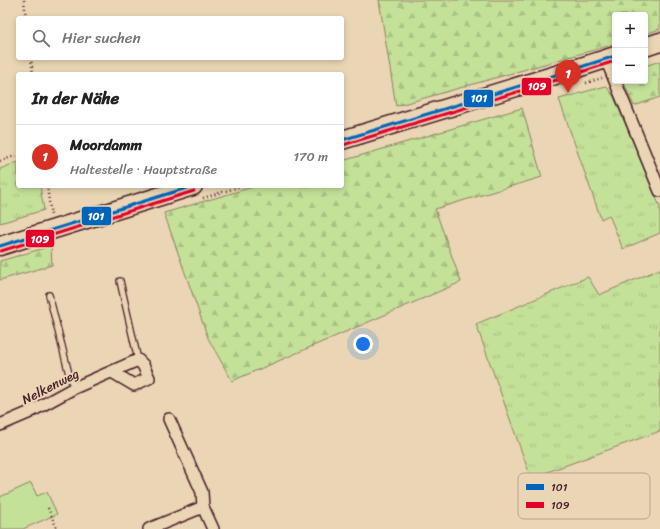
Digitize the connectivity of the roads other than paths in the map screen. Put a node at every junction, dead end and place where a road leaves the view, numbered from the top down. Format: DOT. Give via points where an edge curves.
graph roads {
  1 [pos="660,42"];
  2 [pos="648,46"];
  3 [pos="610,57"];
  4 [pos="344,139"];
  5 [pos="657,174"];
  6 [pos="187,188"];
  7 [pos="660,191"];
  8 [pos="0,246"];
  9 [pos="120,281"];
  10 [pos="49,296"];
  11 [pos="138,360"];
  12 [pos="112,372"];
  13 [pos="74,388"];
  14 [pos="169,419"];
  15 [pos="0,425"];
  16 [pos="203,507"];
  17 [pos="149,529"];
  18 [pos="213,529"];
  1 -- 2 [label="main road"];
  3 -- 4 [label="main road"];
  3 -- 5 [label="street"];
  5 -- 7 [label="street"];
  6 -- 8 [label="main road"];
  9 -- 11 [label="lane"];
  10 -- 13 [label="lane"];
  11 -- 12 [label="street, Nelkenweg"];
  11 -- 12 [label="street" via="149,378 134,385"];
  12 -- 13 [label="street, Nelkenweg"];
  13 -- 15 [label="street, Nelkenweg"];
  14 -- 16 [label="street" via="202,492"];
  16 -- 17 [label="street"];
  16 -- 18 [label="street"];
}
